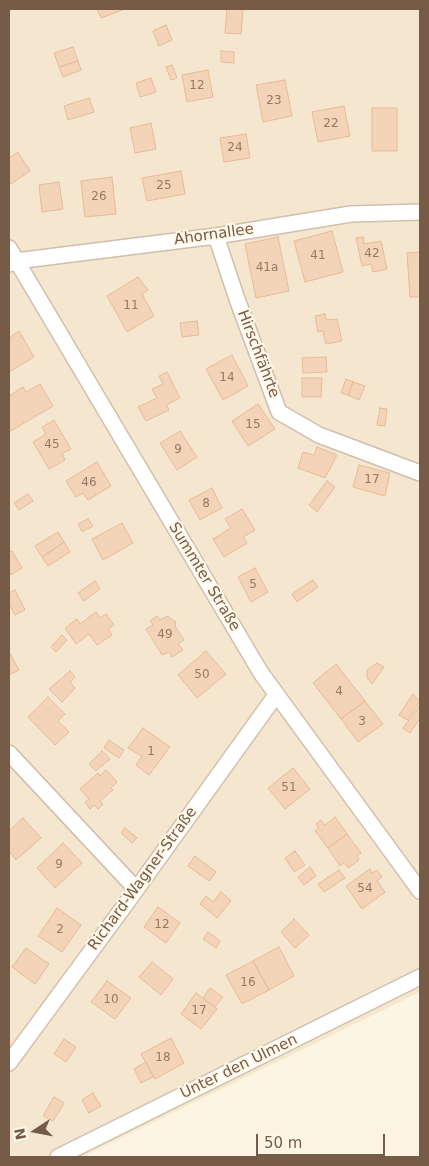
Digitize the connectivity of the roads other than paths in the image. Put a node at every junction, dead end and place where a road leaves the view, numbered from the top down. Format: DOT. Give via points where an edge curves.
graph roads {
  1 [pos="420,212"];
  2 [pos="216,236"];
  3 [pos="9,248"];
  4 [pos="12,262"];
  5 [pos="420,473"];
  6 [pos="276,695"];
  7 [pos="9,753"];
  8 [pos="136,889"];
  9 [pos="420,891"];
  10 [pos="420,977"];
  11 [pos="9,1063"];
  12 [pos="58,1157"];
  1 -- 2 [label="street, Ahornallee" via="351,214"];
  2 -- 4 [label="street, Ahornallee"];
  2 -- 5 [label="street, Hirschfährte" via="279,412 320,435"];
  3 -- 4 [label="street, Summter Straße"];
  4 -- 6 [label="street, Summter Straße"];
  6 -- 8 [label="street, Richard-Wagner-Straße"];
  6 -- 9 [label="street, Summter Straße"];
  7 -- 8 [label="street"];
  8 -- 11 [label="street, Richard-Wagner-Straße"];
  10 -- 12 [label="street, Unter den Ulmen"];
}
